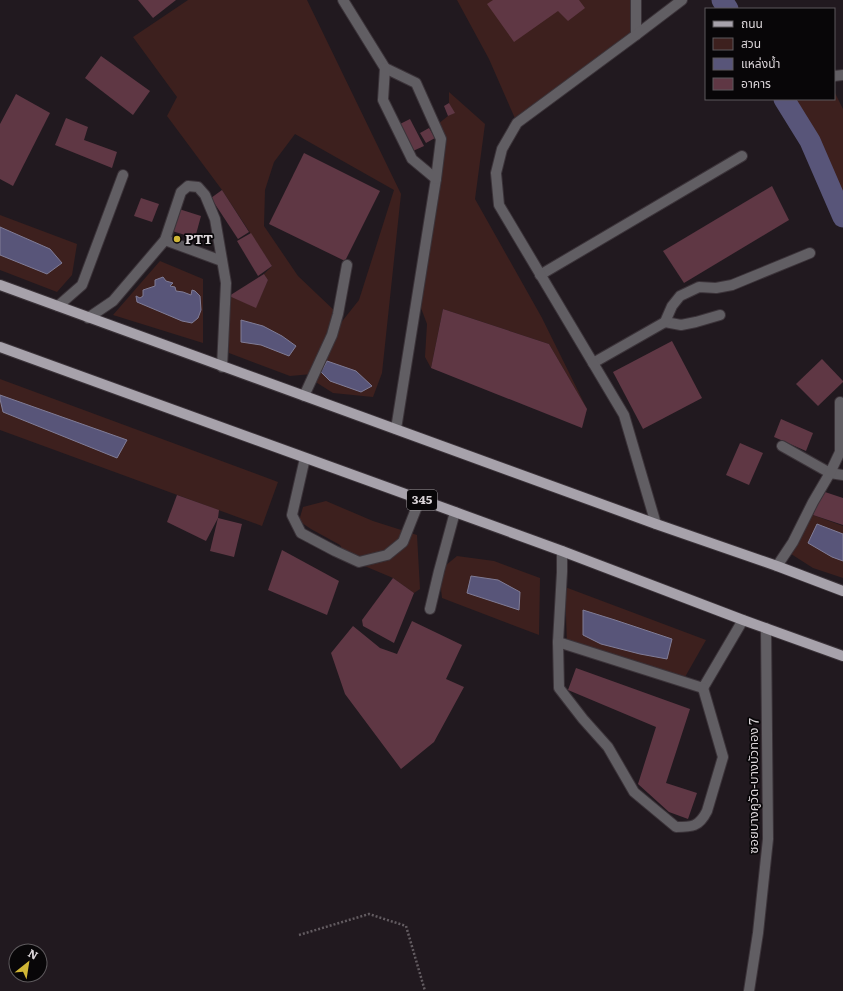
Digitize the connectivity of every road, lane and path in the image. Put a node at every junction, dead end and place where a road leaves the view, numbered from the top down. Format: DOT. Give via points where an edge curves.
graph roads {
  1 [pos="343,0"];
  2 [pos="636,0"];
  3 [pos="682,0"];
  4 [pos="636,36"];
  5 [pos="385,68"];
  6 [pos="742,156"];
  7 [pos="123,175"];
  8 [pos="436,179"];
  9 [pos="164,240"];
  10 [pos="810,253"];
  11 [pos="222,261"];
  12 [pos="347,265"];
  13 [pos="540,275"];
  14 [pos="0,285"];
  15 [pos="58,306"];
  16 [pos="720,315"];
  17 [pos="88,318"];
  18 [pos="665,322"];
  19 [pos="0,347"];
  20 [pos="593,363"];
  21 [pos="222,366"];
  22 [pos="304,396"];
  23 [pos="840,402"];
  24 [pos="396,429"];
  25 [pos="782,446"];
  26 [pos="305,458"];
  27 [pos="830,473"];
  28 [pos="843,475"];
  29 [pos="420,500"];
  30 [pos="455,512"];
  31 [pos="656,524"];
  32 [pos="562,551"];
  33 [pos="777,566"];
  34 [pos="843,591"];
  35 [pos="430,609"];
  36 [pos="742,620"];
  37 [pos="766,628"];
  38 [pos="558,642"];
  39 [pos="843,656"];
  40 [pos="703,688"];
  41 [pos="299,935"];
  42 [pos="425,991"];
  43 [pos="749,991"];
  1 -- 5 [label="street"];
  2 -- 4 [label="street"];
  3 -- 4 [label="street"];
  4 -- 13 [label="street" via="517,123 502,149 496,173 499,206"];
  5 -- 8 [label="street" via="383,100 412,159"];
  5 -- 8 [label="street" via="416,83 441,139"];
  6 -- 13 [label="street"];
  7 -- 15 [label="street" via="82,285"];
  8 -- 24 [label="street"];
  9 -- 11 [label="street"];
  9 -- 11 [label="street" via="182,192 188,186 198,188 205,194 215,219"];
  9 -- 17 [label="street" via="113,301"];
  10 -- 18 [label="street" via="732,285 716,288 698,287 680,296"];
  11 -- 21 [label="street" via="226,283"];
  12 -- 22 [label="street" via="332,335"];
  13 -- 20 [label="street"];
  14 -- 15 [label="main road"];
  15 -- 17 [label="main road"];
  16 -- 18 [label="street" via="681,325"];
  17 -- 21 [label="main road"];
  18 -- 20 [label="street"];
  19 -- 26 [label="main road, 345"];
  20 -- 31 [label="street" via="624,414"];
  21 -- 22 [label="main road"];
  22 -- 24 [label="main road"];
  23 -- 27 [label="street" via="840,452"];
  24 -- 31 [label="main road"];
  25 -- 27 [label="street"];
  26 -- 29 [label="main road, 345"];
  26 -- 29 [label="street" via="292,515 301,533 359,562 387,555 403,542"];
  27 -- 28 [label="street"];
  27 -- 33 [label="street" via="793,542"];
  29 -- 30 [label="main road, 345"];
  30 -- 32 [label="main road, 345"];
  30 -- 35 [label="street"];
  31 -- 33 [label="main road"];
  32 -- 36 [label="main road, 345"];
  32 -- 38 [label="street"];
  33 -- 34 [label="main road"];
  36 -- 37 [label="main road, 345"];
  36 -- 40 [label="street"];
  37 -- 39 [label="main road, 345"];
  37 -- 43 [label="street, ซอยบางคูวัด-บางบัวทอง 7" via="768,839"];
  38 -- 40 [label="street"];
  38 -- 40 [label="street" via="559,688 608,747 634,792 676,827 690,827 698,824 703,818 723,757"];
  41 -- 42 [label="path" via="369,914 406,926"];
}
